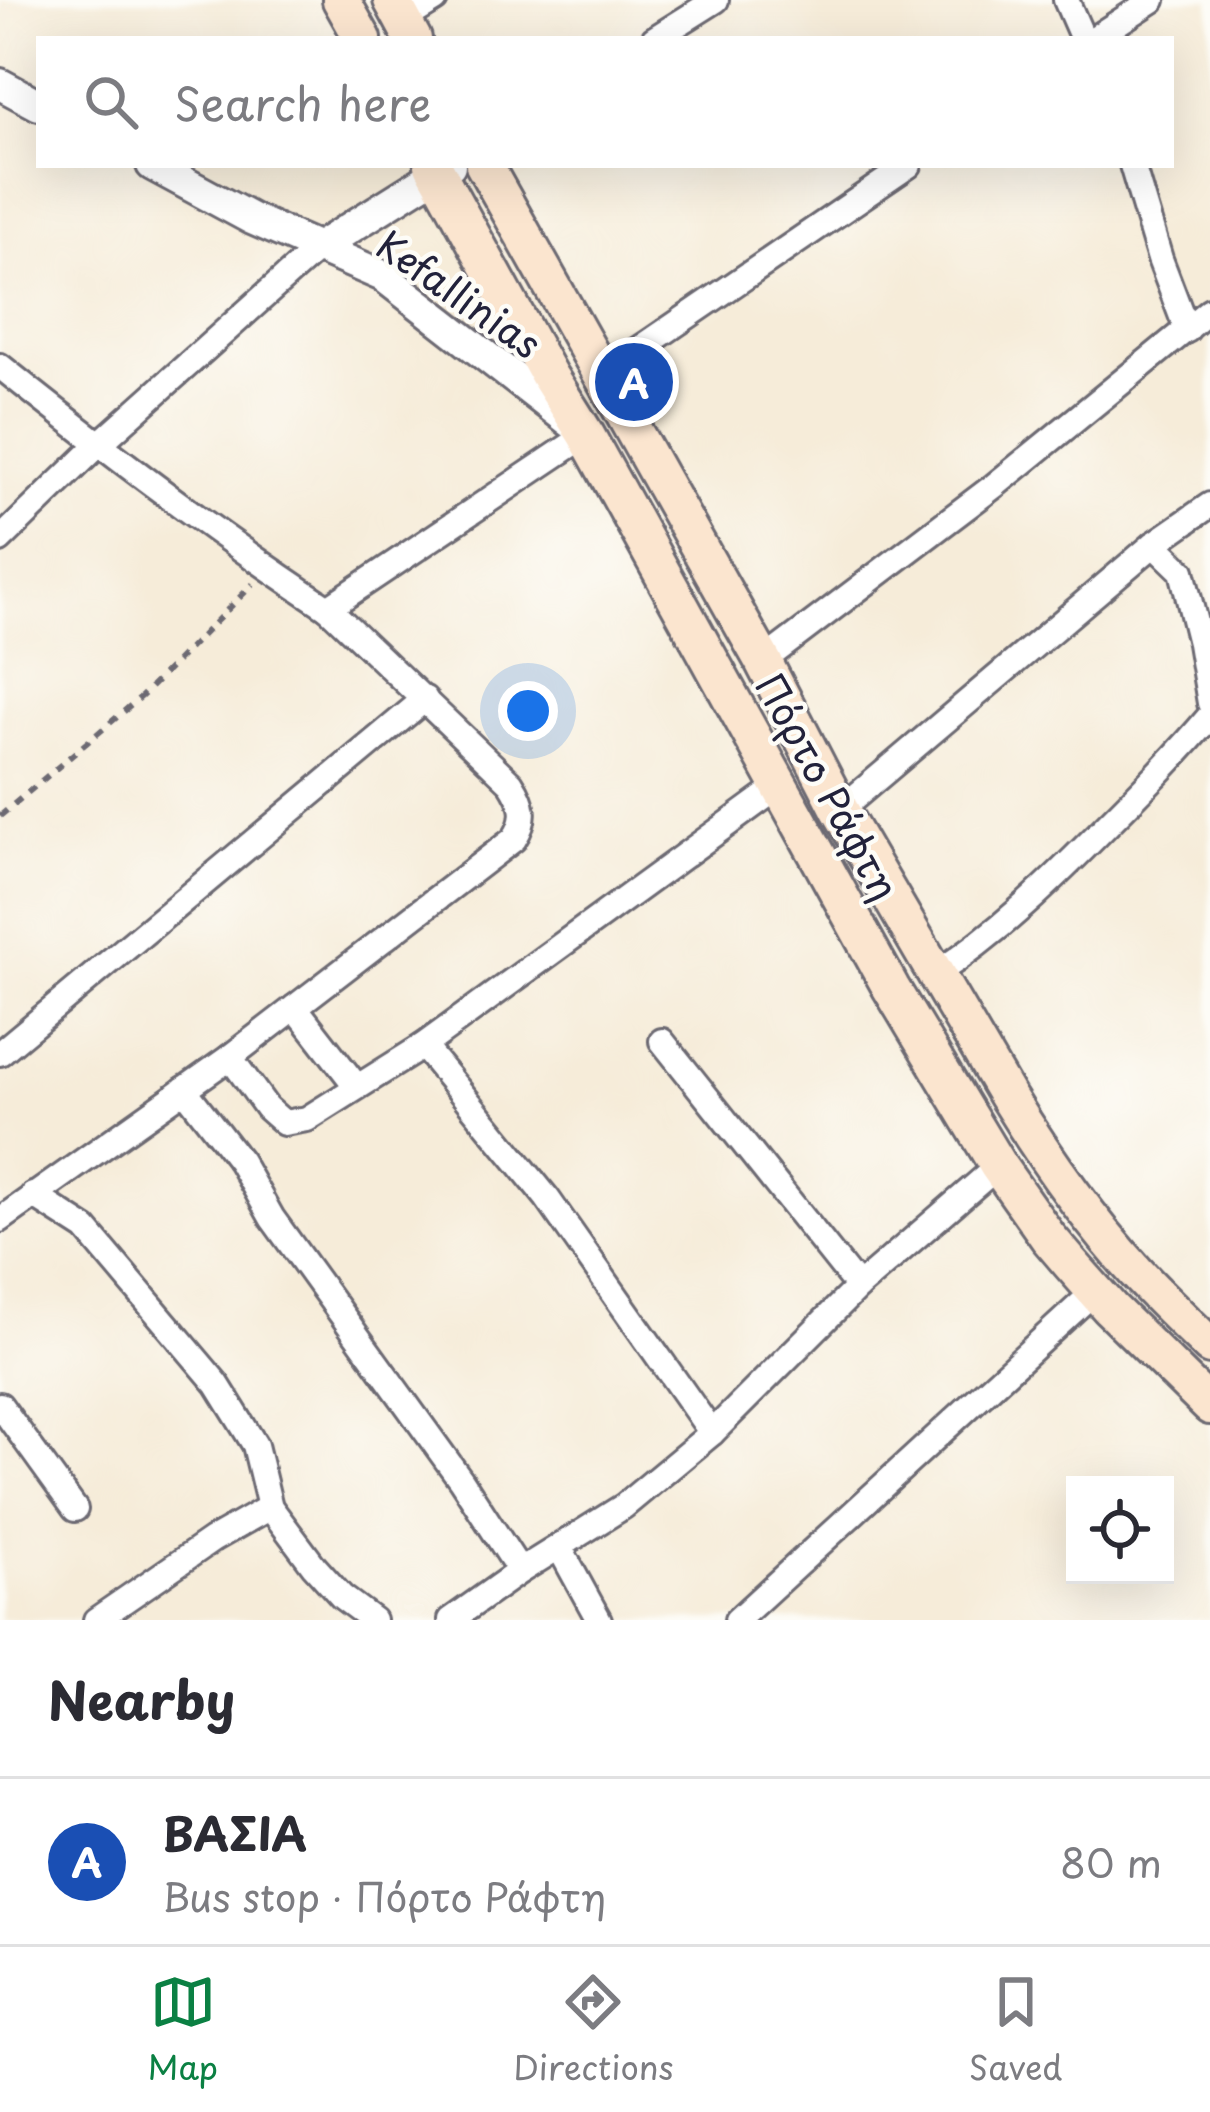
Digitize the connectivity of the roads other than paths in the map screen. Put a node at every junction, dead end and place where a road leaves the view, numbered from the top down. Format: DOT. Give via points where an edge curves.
graph roads {
  1 [pos="341,0"];
  2 [pos="435,0"];
  3 [pos="716,0"];
  4 [pos="1066,0"];
  5 [pos="1153,0"];
  6 [pos="403,20"];
  7 [pos="361,36"];
  8 [pos="659,36"];
  9 [pos="1082,36"];
  10 [pos="1098,36"];
  11 [pos="0,84"];
  12 [pos="36,103"];
  13 [pos="158,168"];
  14 [pos="438,168"];
  15 [pos="441,168"];
  16 [pos="486,168"];
  17 [pos="905,168"];
  18 [pos="1133,168"];
  19 [pos="318,248"];
  20 [pos="1210,310"];
  21 [pos="1186,330"];
  22 [pos="0,366"];
  23 [pos="603,374"];
  24 [pos="586,434"];
  25 [pos="98,445"];
  26 [pos="1210,506"];
  27 [pos="0,540"];
  28 [pos="1154,544"];
  29 [pos="328,608"];
  30 [pos="764,661"];
  31 [pos="425,700"];
  32 [pos="1210,704"];
  33 [pos="1210,716"];
  34 [pos="781,785"];
  35 [pos="840,809"];
  36 [pos="934,975"];
  37 [pos="295,1007"];
  38 [pos="662,1041"];
  39 [pos="423,1046"];
  40 [pos="0,1053"];
  41 [pos="230,1057"];
  42 [pos="357,1087"];
  43 [pos="184,1089"];
  44 [pos="998,1166"];
  45 [pos="33,1195"];
  46 [pos="0,1220"];
  47 [pos="858,1287"];
  48 [pos="1095,1291"];
  49 [pos="1210,1346"];
  50 [pos="0,1405"];
  51 [pos="1210,1406"];
  52 [pos="712,1433"];
  53 [pos="270,1507"];
  54 [pos="76,1508"];
  55 [pos="559,1547"];
  56 [pos="520,1571"];
  57 [pos="96,1620"];
  58 [pos="373,1620"];
  59 [pos="451,1620"];
  60 [pos="598,1620"];
  61 [pos="737,1620"];
  1 -- 7 [label="main road"];
  2 -- 6 [label="street"];
  3 -- 8 [label="street"];
  4 -- 9 [label="street"];
  5 -- 10 [label="street"];
  11 -- 12 [label="street"];
  13 -- 19 [label="street, Kefallinias"];
  14 -- 19 [label="street"];
  15 -- 24 [label="main road, Πόρτο Ράφτη"];
  16 -- 23 [label="main road, Πόρτο Ράφτη"];
  17 -- 23 [label="street"];
  18 -- 21 [label="street"];
  19 -- 24 [label="street, Kefallinias" via="383,276"];
  19 -- 25 [label="street"];
  20 -- 21 [label="street"];
  21 -- 30 [label="street"];
  22 -- 25 [label="street"];
  23 -- 30 [label="main road, Πόρτο Ράφτη"];
  24 -- 29 [label="street"];
  24 -- 34 [label="main road, Πόρτο Ράφτη"];
  25 -- 27 [label="street"];
  25 -- 29 [label="street"];
  26 -- 28 [label="street"];
  28 -- 32 [label="street" via="1182,571"];
  28 -- 35 [label="street"];
  29 -- 31 [label="street"];
  30 -- 35 [label="main road, Πόρτο Ράφτη"];
  31 -- 37 [label="street" via="511,783 523,826"];
  31 -- 40 [label="street"];
  33 -- 36 [label="street" via="1052,881"];
  34 -- 39 [label="street"];
  34 -- 44 [label="main road, Πόρτο Ράφτη"];
  35 -- 36 [label="main road, Πόρτο Ράφτη"];
  36 -- 49 [label="main road, Πόρτο Ράφτη" via="1080,1204"];
  37 -- 41 [label="street"];
  37 -- 42 [label="street"];
  38 -- 47 [label="street"];
  39 -- 42 [label="street"];
  39 -- 52 [label="street" via="547,1198"];
  41 -- 42 [label="street" via="284,1123 307,1119"];
  41 -- 43 [label="street"];
  43 -- 45 [label="street"];
  43 -- 56 [label="street"];
  44 -- 47 [label="street"];
  44 -- 48 [label="main road, Πόρτο Ράφτη"];
  45 -- 46 [label="street"];
  45 -- 53 [label="street" via="86,1229 217,1384 255,1445"];
  47 -- 52 [label="street"];
  48 -- 51 [label="main road, Πόρτο Ράφτη"];
  48 -- 61 [label="street"];
  50 -- 54 [label="street"];
  52 -- 55 [label="street"];
  53 -- 57 [label="street"];
  53 -- 58 [label="street" via="328,1582"];
  55 -- 56 [label="street"];
  55 -- 60 [label="street"];
  56 -- 59 [label="street"];
}
